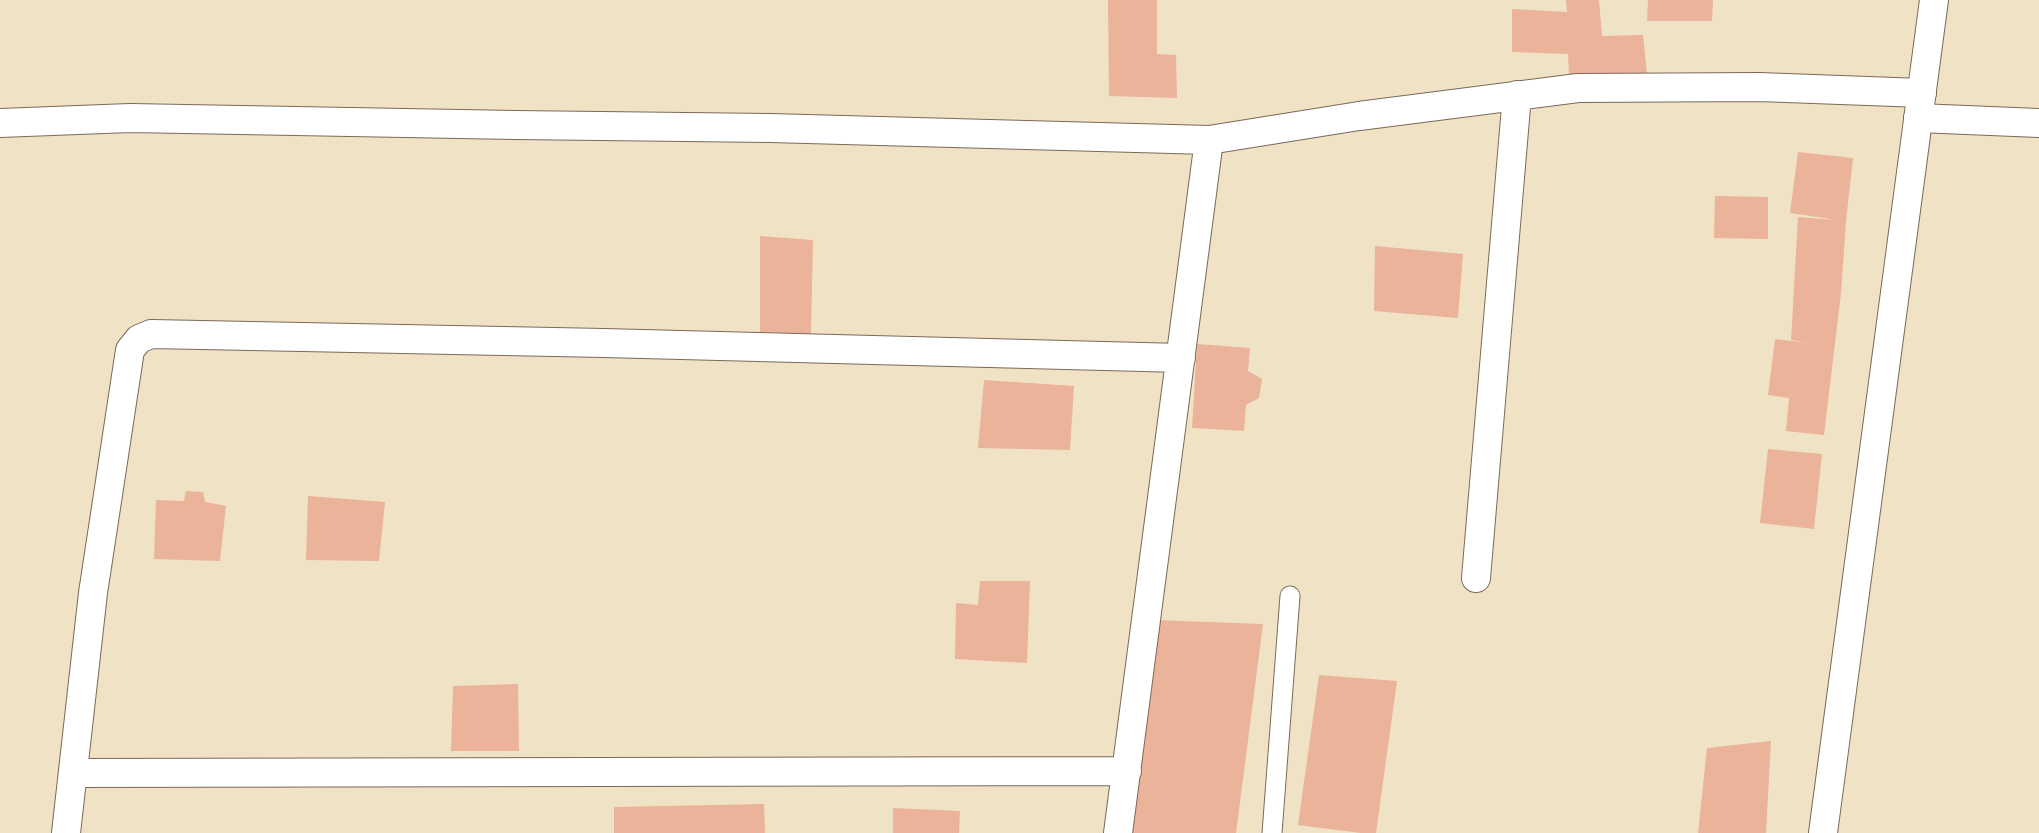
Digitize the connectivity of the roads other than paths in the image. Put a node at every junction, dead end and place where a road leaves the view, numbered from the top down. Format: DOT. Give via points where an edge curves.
graph roads {
  1 [pos="1934,0"];
  2 [pos="1517,95"];
  3 [pos="1920,106"];
  4 [pos="0,123"];
  5 [pos="2039,123"];
  6 [pos="1209,140"];
  7 [pos="1181,358"];
  8 [pos="1476,578"];
  9 [pos="1290,596"];
  10 [pos="1127,771"];
  11 [pos="73,773"];
  12 [pos="66,833"];
  13 [pos="1118,833"];
  14 [pos="1272,833"];
  15 [pos="1823,833"];
  1 -- 3 [label="street"];
  2 -- 3 [label="street" via="1578,88 1759,87"];
  2 -- 6 [label="street"];
  2 -- 8 [label="street"];
  3 -- 5 [label="street"];
  3 -- 15 [label="street"];
  4 -- 6 [label="street" via="130,118 770,128"];
  6 -- 7 [label="street"];
  7 -- 10 [label="street"];
  7 -- 11 [label="street" via="151,334 138,339 130,350 93,592"];
  9 -- 14 [label="lane"];
  10 -- 11 [label="street"];
  10 -- 13 [label="street"];
  11 -- 12 [label="street"];
}
